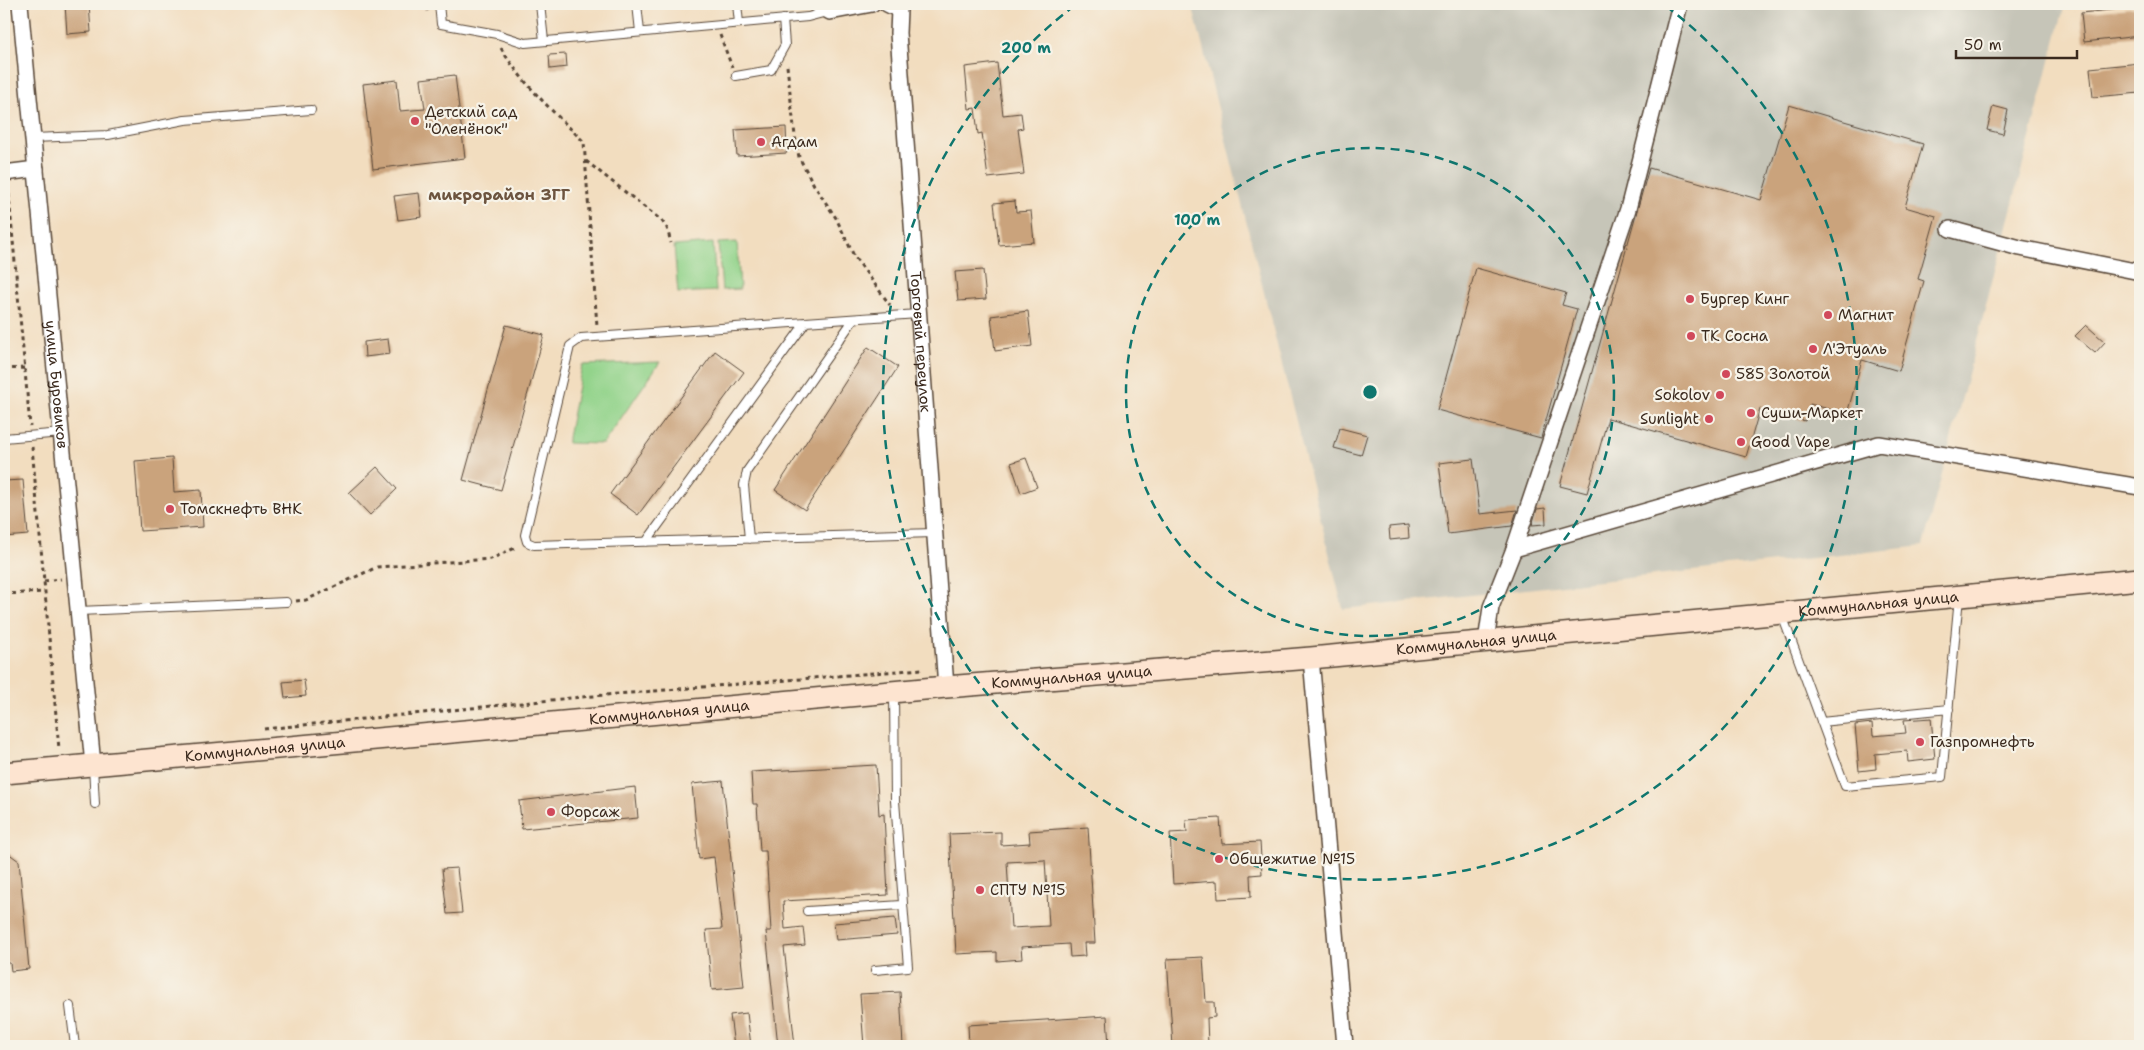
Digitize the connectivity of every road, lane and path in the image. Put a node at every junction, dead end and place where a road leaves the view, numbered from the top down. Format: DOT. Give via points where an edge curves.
graph roads {
  1 [pos="20,4"];
  2 [pos="439,4"];
  3 [pos="540,4"];
  4 [pos="638,4"];
  5 [pos="737,4"];
  6 [pos="816,4"];
  7 [pos="872,4"];
  8 [pos="1680,4"];
  9 [pos="896,6"];
  10 [pos="830,12"];
  11 [pos="783,19"];
  12 [pos="739,23"];
  13 [pos="716,25"];
  14 [pos="640,32"];
  15 [pos="497,34"];
  16 [pos="544,41"];
  17 [pos="785,45"];
  18 [pos="736,76"];
  19 [pos="311,110"];
  20 [pos="33,138"];
  21 [pos="586,161"];
  22 [pos="36,169"];
  23 [pos="4,173"];
  24 [pos="1950,229"];
  25 [pos="671,242"];
  26 [pos="2140,272"];
  27 [pos="918,314"];
  28 [pos="898,316"];
  29 [pos="854,319"];
  30 [pos="806,322"];
  31 [pos="598,337"];
  32 [pos="24,368"];
  33 [pos="4,369"];
  34 [pos="62,433"];
  35 [pos="4,438"];
  36 [pos="2140,487"];
  37 [pos="934,533"];
  38 [pos="749,539"];
  39 [pos="527,542"];
  40 [pos="646,542"];
  41 [pos="1514,549"];
  42 [pos="2140,579"];
  43 [pos="45,592"];
  44 [pos="4,594"];
  45 [pos="1959,596"];
  46 [pos="286,602"];
  47 [pos="79,611"];
  48 [pos="1781,613"];
  49 [pos="1486,642"];
  50 [pos="1311,658"];
  51 [pos="945,677"];
  52 [pos="894,692"];
  53 [pos="1949,709"];
  54 [pos="1822,722"];
  55 [pos="256,730"];
  56 [pos="93,765"];
  57 [pos="4,773"];
  58 [pos="95,804"];
  59 [pos="902,905"];
  60 [pos="807,911"];
  61 [pos="875,970"];
  62 [pos="70,1006"];
  63 [pos="76,1046"];
  64 [pos="1345,1046"];
  1 -- 20 [label="street, улица Буровиков"];
  2 -- 15 [label="lane" via="441,24"];
  3 -- 16 [label="lane"];
  4 -- 14 [label="lane"];
  5 -- 12 [label="lane"];
  6 -- 10 [label="street"];
  7 -- 10 [label="street"];
  8 -- 41 [label="street" via="1628,208"];
  9 -- 27 [label="street, Торговый переулок"];
  10 -- 11 [label="lane"];
  11 -- 12 [label="lane"];
  11 -- 17 [label="lane"];
  12 -- 13 [label="lane"];
  13 -- 14 [label="lane"];
  13 -- 18 [label="path"];
  14 -- 16 [label="lane"];
  15 -- 16 [label="lane" via="525,43"];
  15 -- 21 [label="path" via="498,43 515,72 584,142"];
  17 -- 18 [label="lane" via="771,70"];
  17 -- 28 [label="path" via="794,136 800,157 854,256"];
  19 -- 20 [label="lane" via="185,120 108,135"];
  20 -- 22 [label="street, улица Буровиков"];
  21 -- 25 [label="path" via="662,222"];
  21 -- 31 [label="path"];
  22 -- 23 [label="street"];
  22 -- 34 [label="street, улица Буровиков"];
  24 -- 26 [label="street" via="2020,248"];
  27 -- 28 [label="lane"];
  27 -- 37 [label="street, Торговый переулок"];
  28 -- 29 [label="lane"];
  29 -- 30 [label="lane"];
  29 -- 38 [label="lane" via="747,472 744,485"];
  30 -- 31 [label="lane"];
  30 -- 40 [label="lane"];
  31 -- 39 [label="lane" via="581,338 570,346 525,535"];
  32 -- 33 [label="path"];
  34 -- 35 [label="lane"];
  34 -- 47 [label="street, улица Буровиков"];
  36 -- 41 [label="street" via="1879,444"];
  37 -- 38 [label="lane"];
  37 -- 51 [label="street, Торговый переулок"];
  38 -- 40 [label="lane"];
  39 -- 40 [label="lane" via="534,545"];
  39 -- 46 [label="path" via="492,559 377,567 306,600"];
  41 -- 49 [label="street" via="1491,607"];
  42 -- 45 [label="main road, Коммунальная улица"];
  43 -- 44 [label="path"];
  45 -- 48 [label="main road, Коммунальная улица"];
  45 -- 53 [label="lane"];
  46 -- 47 [label="lane"];
  47 -- 56 [label="street, улица Буровиков"];
  48 -- 49 [label="main road, Коммунальная улица"];
  48 -- 54 [label="lane"];
  49 -- 50 [label="main road, Коммунальная улица"];
  50 -- 51 [label="main road, Коммунальная улица"];
  50 -- 64 [label="street"];
  51 -- 52 [label="main road, Коммунальная улица"];
  51 -- 55 [label="path" via="581,697"];
  52 -- 56 [label="main road, Коммунальная улица"];
  52 -- 59 [label="lane" via="895,801"];
  53 -- 54 [label="lane"];
  53 -- 54 [label="lane" via="1942,777 1845,786"];
  56 -- 57 [label="main road, Коммунальная улица"];
  56 -- 58 [label="lane"];
  59 -- 60 [label="lane"];
  59 -- 61 [label="lane" via="908,967"];
  62 -- 63 [label="lane"];
}
